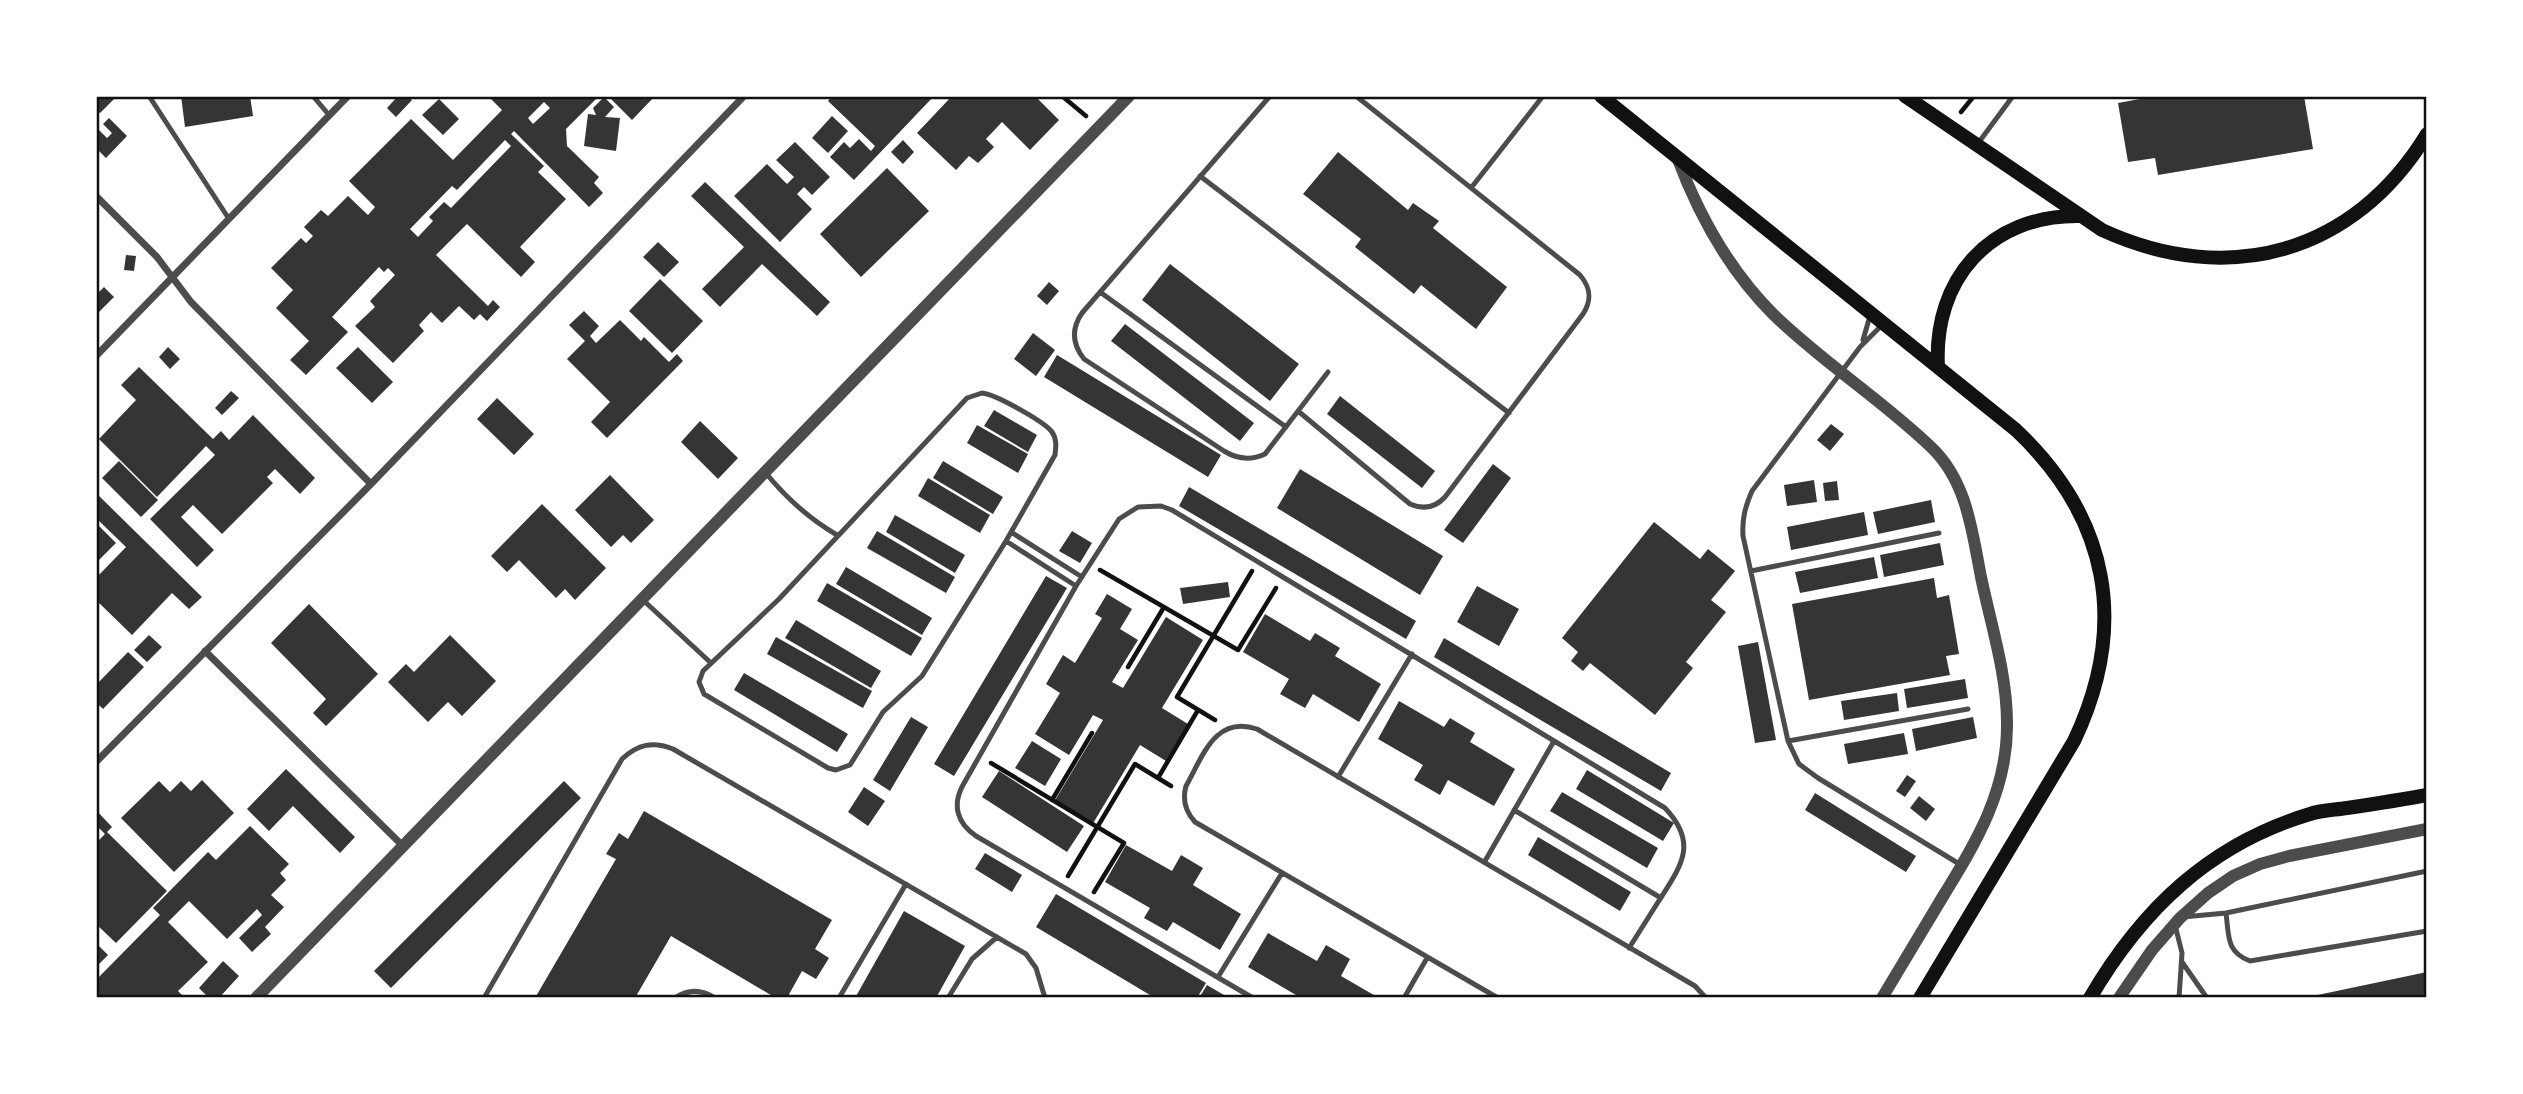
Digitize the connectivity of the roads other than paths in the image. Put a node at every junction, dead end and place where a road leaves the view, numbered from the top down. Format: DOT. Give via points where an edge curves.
graph roads {
  1 [pos="149,96"];
  2 [pos="313,96"];
  3 [pos="348,96"];
  4 [pos="744,96"];
  5 [pos="1129,96"];
  6 [pos="1270,96"];
  7 [pos="1356,96"];
  8 [pos="1543,96"];
  9 [pos="1601,96"];
  10 [pos="1905,96"];
  11 [pos="2013,96"];
  12 [pos="329,116"];
  13 [pos="2427,134"];
  14 [pos="1977,145"];
  15 [pos="1677,157"];
  16 [pos="1200,176"];
  17 [pos="1471,188"];
  18 [pos="96,196"];
  19 [pos="2080,216"];
  20 [pos="229,219"];
  21 [pos="172,277"];
  22 [pos="1100,292"];
  23 [pos="1871,313"];
  24 [pos="1884,324"];
  25 [pos="1860,347"];
  26 [pos="96,356"];
  27 [pos="1938,367"];
  28 [pos="1328,372"];
  29 [pos="1842,373"];
  30 [pos="1298,411"];
  31 [pos="1509,413"];
  32 [pos="1286,427"];
  33 [pos="765,472"];
  34 [pos="371,484"];
  35 [pos="1012,532"];
  36 [pos="1939,533"];
  37 [pos="837,536"];
  38 [pos="1006,541"];
  39 [pos="1751,571"];
  40 [pos="1082,577"];
  41 [pos="1076,586"];
  42 [pos="643,600"];
  43 [pos="205,651"];
  44 [pos="1412,654"];
  45 [pos="711,663"];
  46 [pos="1968,709"];
  47 [pos="1554,741"];
  48 [pos="1788,741"];
  49 [pos="96,762"];
  50 [pos="1338,777"];
  51 [pos="2427,796"];
  52 [pos="1514,810"];
  53 [pos="2427,829"];
  54 [pos="404,847"];
  55 [pos="1485,861"];
  56 [pos="1962,866"];
  57 [pos="2427,871"];
  58 [pos="1282,873"];
  59 [pos="906,884"];
  60 [pos="1661,898"];
  61 [pos="2226,913"];
  62 [pos="2177,920"];
  63 [pos="2427,931"];
  64 [pos="997,937"];
  65 [pos="1629,948"];
  66 [pos="1427,958"];
  67 [pos="2182,962"];
  68 [pos="1218,976"];
  69 [pos="256,998"];
  70 [pos="484,998"];
  71 [pos="675,998"];
  72 [pos="715,998"];
  73 [pos="839,998"];
  74 [pos="948,998"];
  75 [pos="1045,998"];
  76 [pos="1253,998"];
  77 [pos="1404,998"];
  78 [pos="1498,998"];
  79 [pos="1706,998"];
  80 [pos="1882,998"];
  81 [pos="1920,998"];
  82 [pos="2090,998"];
  83 [pos="2119,998"];
  84 [pos="2179,998"];
  85 [pos="2207,998"];
  1 -- 20 [label="lane"];
  2 -- 12 [label="lane"];
  3 -- 12 [label="street"];
  4 -- 34 [label="street"];
  5 -- 33 [label="street"];
  6 -- 16 [label="lane"];
  7 -- 17 [label="lane"];
  8 -- 17 [label="lane"];
  9 -- 15 [label="main road"];
  10 -- 14 [label="main road"];
  11 -- 14 [label="lane"];
  12 -- 20 [label="street"];
  13 -- 19 [label="main road" via="2406,165 2362,208 2337,226 2280,250 2251,256 2190,257 2130,243"];
  14 -- 19 [label="main road"];
  15 -- 23 [label="main road"];
  15 -- 29 [label="street" via="1706,226 1748,287"];
  16 -- 22 [label="lane"];
  16 -- 31 [label="lane"];
  17 -- 31 [label="lane" via="1580,275 1589,290 1583,314"];
  18 -- 21 [label="street"];
  19 -- 27 [label="main road" via="2023,225 1975,256 1954,284 1942,311"];
  20 -- 21 [label="street"];
  21 -- 26 [label="street"];
  21 -- 34 [label="street"];
  22 -- 32 [label="lane"];
  22 -- 32 [label="lane" via="1074,331 1084,359 1231,455 1249,459 1265,454"];
  23 -- 24 [label="main road"];
  23 -- 25 [label="lane"];
  24 -- 25 [label="lane"];
  24 -- 27 [label="main road"];
  25 -- 29 [label="lane"];
  27 -- 81 [label="main road" via="2016,430 2071,495 2094,547 2105,632 2096,688 2074,741"];
  28 -- 30 [label="lane"];
  29 -- 39 [label="lane" via="1745,506 1743,536"];
  29 -- 56 [label="street" via="1940,457 1958,484 1967,510 2002,675 2007,723 1997,794"];
  30 -- 31 [label="lane" via="1410,504 1425,508 1446,497"];
  30 -- 32 [label="lane"];
  33 -- 37 [label="lane" via="790,501"];
  33 -- 42 [label="street"];
  34 -- 43 [label="street"];
  35 -- 37 [label="lane" via="1055,455 1055,438 1048,427 998,397 982,393 967,398"];
  35 -- 38 [label="lane"];
  35 -- 40 [label="lane"];
  36 -- 39 [label="lane"];
  37 -- 45 [label="lane"];
  38 -- 41 [label="lane"];
  38 -- 45 [label="lane" via="922,676 883,712 844,769 828,768 704,694 700,676"];
  39 -- 48 [label="lane"];
  40 -- 41 [label="lane"];
  40 -- 44 [label="lane" via="1119,519 1138,507 1172,510"];
  41 -- 68 [label="lane" via="958,794 961,823"];
  42 -- 45 [label="lane"];
  42 -- 54 [label="street"];
  43 -- 49 [label="street"];
  43 -- 54 [label="street"];
  44 -- 47 [label="lane"];
  44 -- 50 [label="lane"];
  46 -- 48 [label="lane"];
  47 -- 52 [label="lane"];
  47 -- 60 [label="lane" via="1656,800 1674,818 1685,850"];
  48 -- 56 [label="lane" via="1808,772"];
  50 -- 55 [label="lane"];
  50 -- 58 [label="lane" via="1243,725 1228,728 1211,741 1186,786 1186,809 1195,822"];
  51 -- 82 [label="main road" via="2313,813 2249,838 2220,855 2191,875 2142,922"];
  52 -- 55 [label="lane"];
  52 -- 60 [label="lane"];
  53 -- 62 [label="street" via="2260,864 2208,892"];
  54 -- 69 [label="street"];
  55 -- 65 [label="lane"];
  56 -- 80 [label="street"];
  57 -- 61 [label="lane"];
  58 -- 66 [label="lane"];
  58 -- 68 [label="lane"];
  59 -- 64 [label="lane"];
  59 -- 70 [label="lane" via="673,749 640,746 622,759"];
  59 -- 73 [label="lane"];
  60 -- 65 [label="lane"];
  61 -- 62 [label="lane"];
  61 -- 63 [label="lane" via="2231,946 2250,961"];
  62 -- 67 [label="lane"];
  62 -- 83 [label="street"];
  64 -- 74 [label="lane" via="972,959"];
  64 -- 75 [label="lane" via="1026,954"];
  65 -- 79 [label="lane" via="1695,986"];
  66 -- 77 [label="lane"];
  66 -- 78 [label="lane"];
  67 -- 84 [label="lane"];
  67 -- 85 [label="lane"];
  68 -- 76 [label="lane"];
  71 -- 72 [label="lane" via="701,991"];
}
